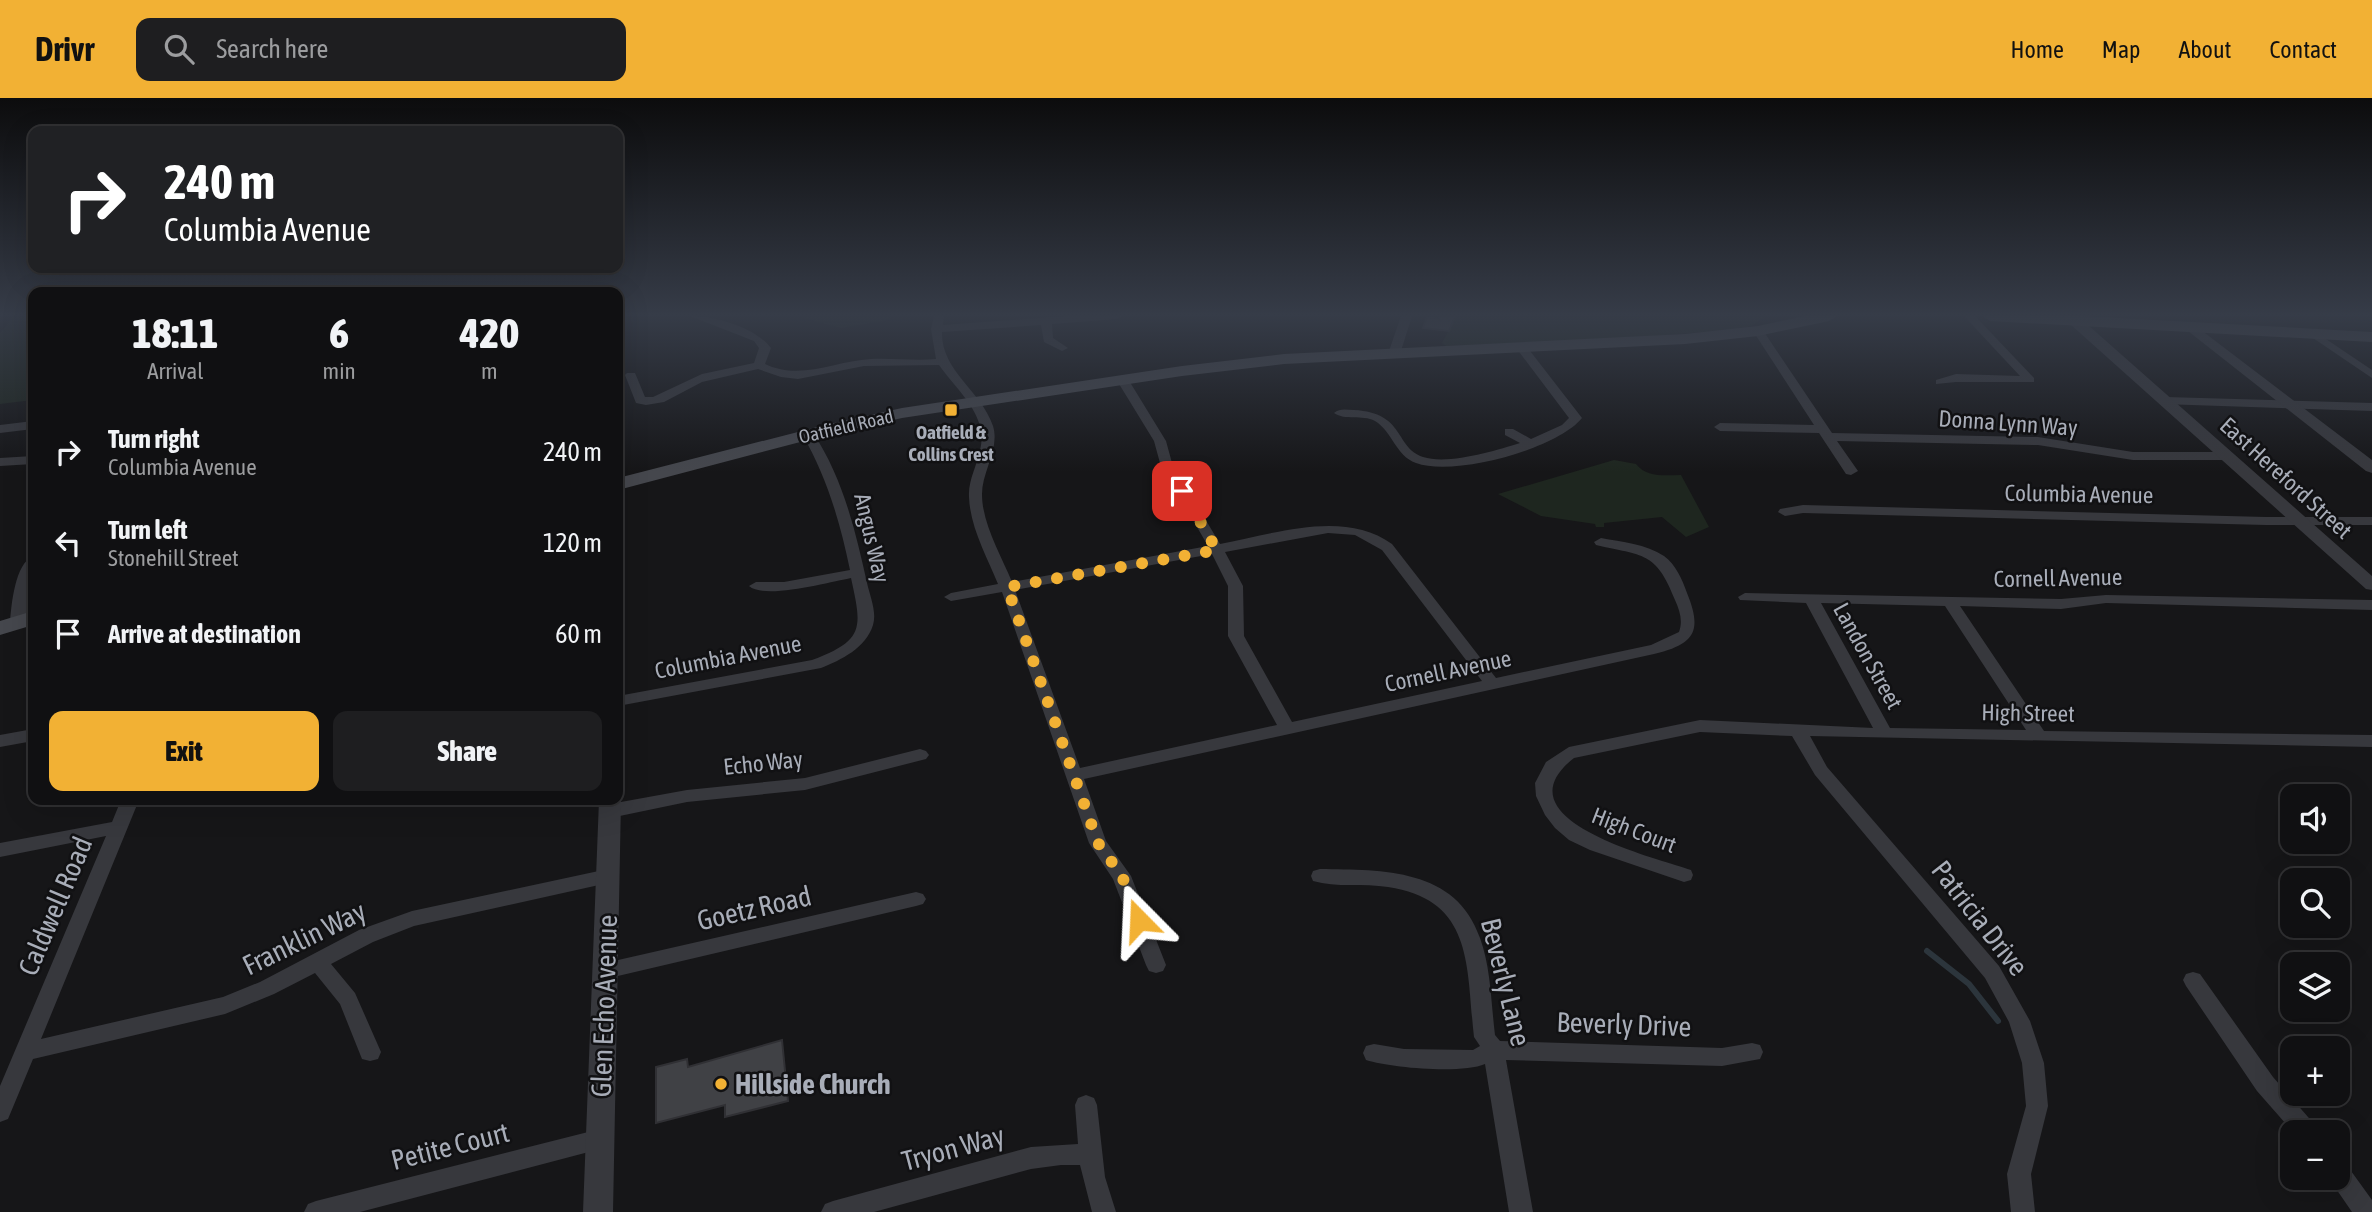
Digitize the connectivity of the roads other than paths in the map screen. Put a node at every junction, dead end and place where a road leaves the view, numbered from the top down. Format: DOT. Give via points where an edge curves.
graph roads {
  1 [pos="746,368"];
  2 [pos="765,368"];
  3 [pos="829,368"];
  4 [pos="945,368"];
  5 [pos="1206,368"];
  6 [pos="1538,368"];
  7 [pos="1782,368"];
  8 [pos="2019,368"];
  9 [pos="2128,368"];
  10 [pos="2245,368"];
  11 [pos="631,375"];
  12 [pos="1122,379"];
  13 [pos="1940,382"];
  14 [pos="974,401"];
  15 [pos="2165,401"];
  16 [pos="2291,404"];
  17 [pos="2372,407"];
  18 [pos="1340,413"];
  19 [pos="28,426"];
  20 [pos="1720,427"];
  21 [pos="0,429"];
  22 [pos="1509,432"];
  23 [pos="1825,433"];
  24 [pos="808,434"];
  25 [pos="1530,444"];
  26 [pos="2227,456"];
  27 [pos="28,460"];
  28 [pos="0,462"];
  29 [pos="2372,468"];
  30 [pos="1851,471"];
  31 [pos="623,483"];
  32 [pos="1785,512"];
  33 [pos="2299,520"];
  34 [pos="2372,521"];
  35 [pos="1601,542"];
  36 [pos="1217,550"];
  37 [pos="857,573"];
  38 [pos="28,574"];
  39 [pos="2372,585"];
  40 [pos="757,586"];
  41 [pos="1007,587"];
  42 [pos="951,597"];
  43 [pos="1745,597"];
  44 [pos="1811,599"];
  45 [pos="1950,602"];
  46 [pos="2372,605"];
  47 [pos="17,623"];
  48 [pos="845,650"];
  49 [pos="1493,685"];
  50 [pos="623,700"];
  51 [pos="1684,728"];
  52 [pos="1287,729"];
  53 [pos="1798,731"];
  54 [pos="1885,734"];
  55 [pos="2038,735"];
  56 [pos="28,736"];
  57 [pos="0,741"];
  58 [pos="2372,741"];
  59 [pos="920,755"];
  60 [pos="1074,775"];
  61 [pos="623,804"];
  62 [pos="128,805"];
  63 [pos="610,806"];
  64 [pos="119,827"];
  65 [pos="0,850"];
  66 [pos="1684,875"];
  67 [pos="608,876"];
  68 [pos="1320,876"];
  69 [pos="916,899"];
  70 [pos="318,962"];
  71 [pos="1156,965"];
  72 [pos="605,971"];
  73 [pos="2193,980"];
  74 [pos="1494,1050"];
  75 [pos="25,1052"];
  76 [pos="370,1052"];
  77 [pos="1752,1052"];
  78 [pos="1374,1053"];
  79 [pos="1086,1105"];
  80 [pos="0,1112"];
  81 [pos="2296,1120"];
  82 [pos="600,1139"];
  83 [pos="1091,1155"];
  84 [pos="2350,1189"];
  85 [pos="316,1212"];
  86 [pos="598,1212"];
  87 [pos="832,1212"];
  88 [pos="1104,1212"];
  89 [pos="1521,1212"];
  90 [pos="2023,1212"];
  91 [pos="2366,1212"];
  1 -- 11 [label="street" via="705,377 647,402 640,400"];
  2 -- 3 [label="street" via="793,377"];
  4 -- 14 [label="street"];
  5 -- 12 [label="main road, Oatfield Road"];
  6 -- 25 [label="street" via="1576,418 1564,430"];
  7 -- 23 [label="street"];
  8 -- 13 [label="street" via="2030,380 1956,378"];
  9 -- 15 [label="street, East Hereford Street"];
  10 -- 16 [label="street"];
  12 -- 14 [label="main road, Oatfield Road"];
  12 -- 36 [label="street"];
  14 -- 24 [label="main road, Oatfield Road"];
  14 -- 41 [label="street" via="981,408 989,443 975,481 975,501"];
  15 -- 16 [label="street"];
  15 -- 26 [label="street, East Hereford Street"];
  16 -- 17 [label="street"];
  16 -- 29 [label="street"];
  18 -- 25 [label="street" via="1379,419 1412,456 1428,463 1474,459"];
  19 -- 21 [label="street"];
  20 -- 23 [label="street, Donna Lynn Way"];
  22 -- 25 [label="street"];
  23 -- 26 [label="street, Donna Lynn Way" via="2038,441 2133,456"];
  23 -- 30 [label="street"];
  24 -- 31 [label="main road, Oatfield Road"];
  24 -- 37 [label="street, Angus Way" via="839,492"];
  26 -- 33 [label="street, East Hereford Street"];
  27 -- 28 [label="street"];
  32 -- 33 [label="street, Columbia Avenue"];
  33 -- 34 [label="street, Columbia Avenue"];
  33 -- 39 [label="street, East Hereford Street"];
  35 -- 49 [label="street, Cornell Avenue" via="1641,551 1669,568 1689,614 1691,624 1685,635 1654,649"];
  36 -- 41 [label="street"];
  36 -- 49 [label="street" via="1328,529 1370,536 1387,547"];
  36 -- 52 [label="street" via="1239,593 1236,636"];
  37 -- 40 [label="street"];
  37 -- 48 [label="street, Angus Way" via="867,626"];
  38 -- 47 [label="street" via="19,595"];
  41 -- 42 [label="street"];
  41 -- 60 [label="street"];
  43 -- 44 [label="street, Cornell Avenue"];
  44 -- 45 [label="street, Cornell Avenue"];
  44 -- 54 [label="street, Landon Street"];
  45 -- 46 [label="street, Cornell Avenue" via="2061,604 2106,599"];
  45 -- 55 [label="street"];
  48 -- 50 [label="street, Columbia Avenue" via="815,664"];
  49 -- 52 [label="street, Cornell Avenue"];
  51 -- 53 [label="street, High Street"];
  51 -- 66 [label="street, High Court" via="1569,753 1552,766 1544,783 1551,810 1576,835"];
  52 -- 60 [label="street, Cornell Avenue"];
  53 -- 54 [label="street, High Street"];
  53 -- 90 [label="street, Patricia Drive" via="1821,771 1992,972 2019,1021 2033,1063 2037,1106 2019,1174"];
  54 -- 55 [label="street, High Street"];
  55 -- 58 [label="street, High Street"];
  56 -- 57 [label="street"];
  59 -- 61 [label="street, Echo Way" via="805,784"];
  60 -- 71 [label="street" via="1098,843 1122,876"];
  62 -- 64 [label="street, Caldwell Road"];
  63 -- 67 [label="street, Glen Echo Avenue"];
  64 -- 65 [label="street"];
  64 -- 75 [label="street, Caldwell Road"];
  67 -- 70 [label="street, Franklin Way" via="412,919 366,936"];
  67 -- 72 [label="street, Glen Echo Avenue"];
  68 -- 74 [label="street, Beverly Lane" via="1405,881 1449,902 1470,938 1485,1037"];
  69 -- 72 [label="street, Goetz Road"];
  70 -- 75 [label="street, Franklin Way" via="225,1005"];
  70 -- 76 [label="street" via="348,999"];
  72 -- 82 [label="street, Glen Echo Avenue"];
  73 -- 81 [label="street" via="2265,1084"];
  74 -- 77 [label="street, Beverly Drive" via="1722,1057"];
  74 -- 78 [label="street, Beverly Drive" via="1475,1059"];
  74 -- 89 [label="street, Beverly Lane"];
  75 -- 80 [label="street, Caldwell Road"];
  79 -- 83 [label="street"];
  82 -- 85 [label="street, Petite Court"];
  82 -- 86 [label="street, Glen Echo Avenue"];
  83 -- 87 [label="street, Tryon Way" via="1031,1158"];
  83 -- 88 [label="street"];
  84 -- 91 [label="street"];
}
